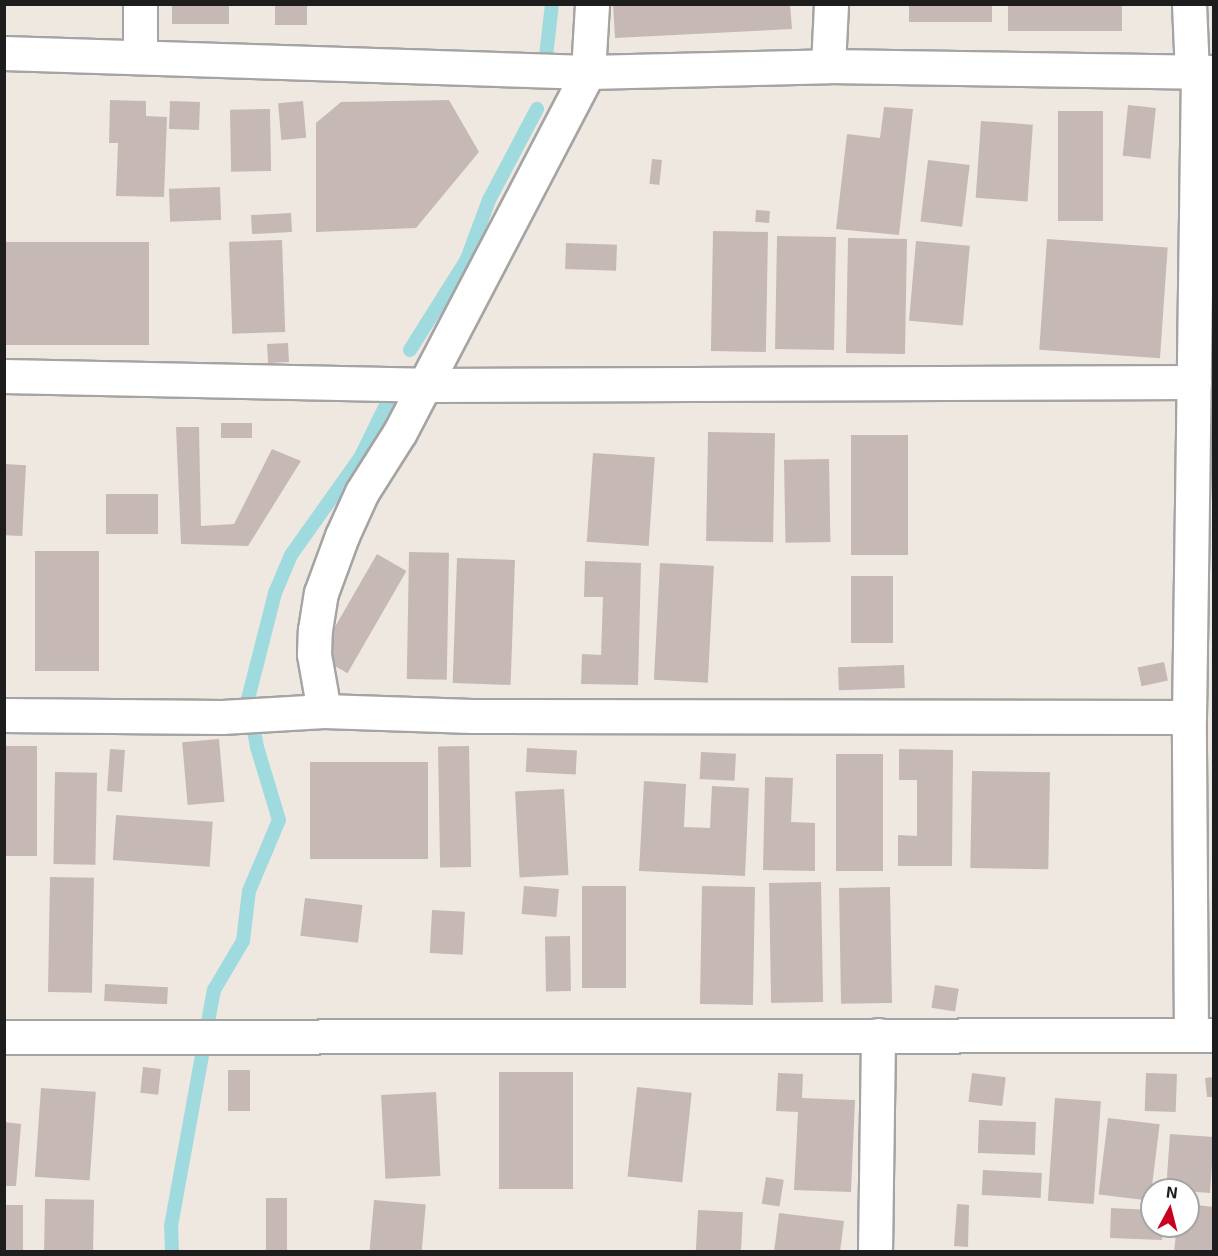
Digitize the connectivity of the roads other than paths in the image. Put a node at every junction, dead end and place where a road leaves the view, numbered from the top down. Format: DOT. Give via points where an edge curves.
graph roads {
  1 [pos="140,4"];
  2 [pos="592,4"];
  3 [pos="831,4"];
  4 [pos="1189,4"];
  5 [pos="4,53"];
  6 [pos="140,55"];
  7 [pos="828,66"];
  8 [pos="588,72"];
  9 [pos="1201,72"];
  10 [pos="4,376"];
  11 [pos="1194,382"];
  12 [pos="424,385"];
  13 [pos="324,711"];
  14 [pos="4,715"];
  15 [pos="1189,717"];
  16 [pos="878,1035"];
  17 [pos="1202,1035"];
  18 [pos="4,1037"];
  19 [pos="875,1251"];
  1 -- 6 [label="street"];
  2 -- 8 [label="street"];
  3 -- 7 [label="street"];
  4 -- 9 [label="street"];
  5 -- 6 [label="street"];
  6 -- 8 [label="street"];
  7 -- 8 [label="street"];
  7 -- 9 [label="street"];
  8 -- 12 [label="street"];
  9 -- 11 [label="street"];
  10 -- 12 [label="street"];
  11 -- 12 [label="street"];
  11 -- 15 [label="street"];
  12 -- 13 [label="street" via="362,492 321,593 314,654"];
  13 -- 14 [label="street" via="222,717"];
  13 -- 15 [label="street" via="472,716"];
  15 -- 17 [label="street"];
  16 -- 17 [label="street"];
  16 -- 18 [label="street"];
  16 -- 19 [label="street"];
}
